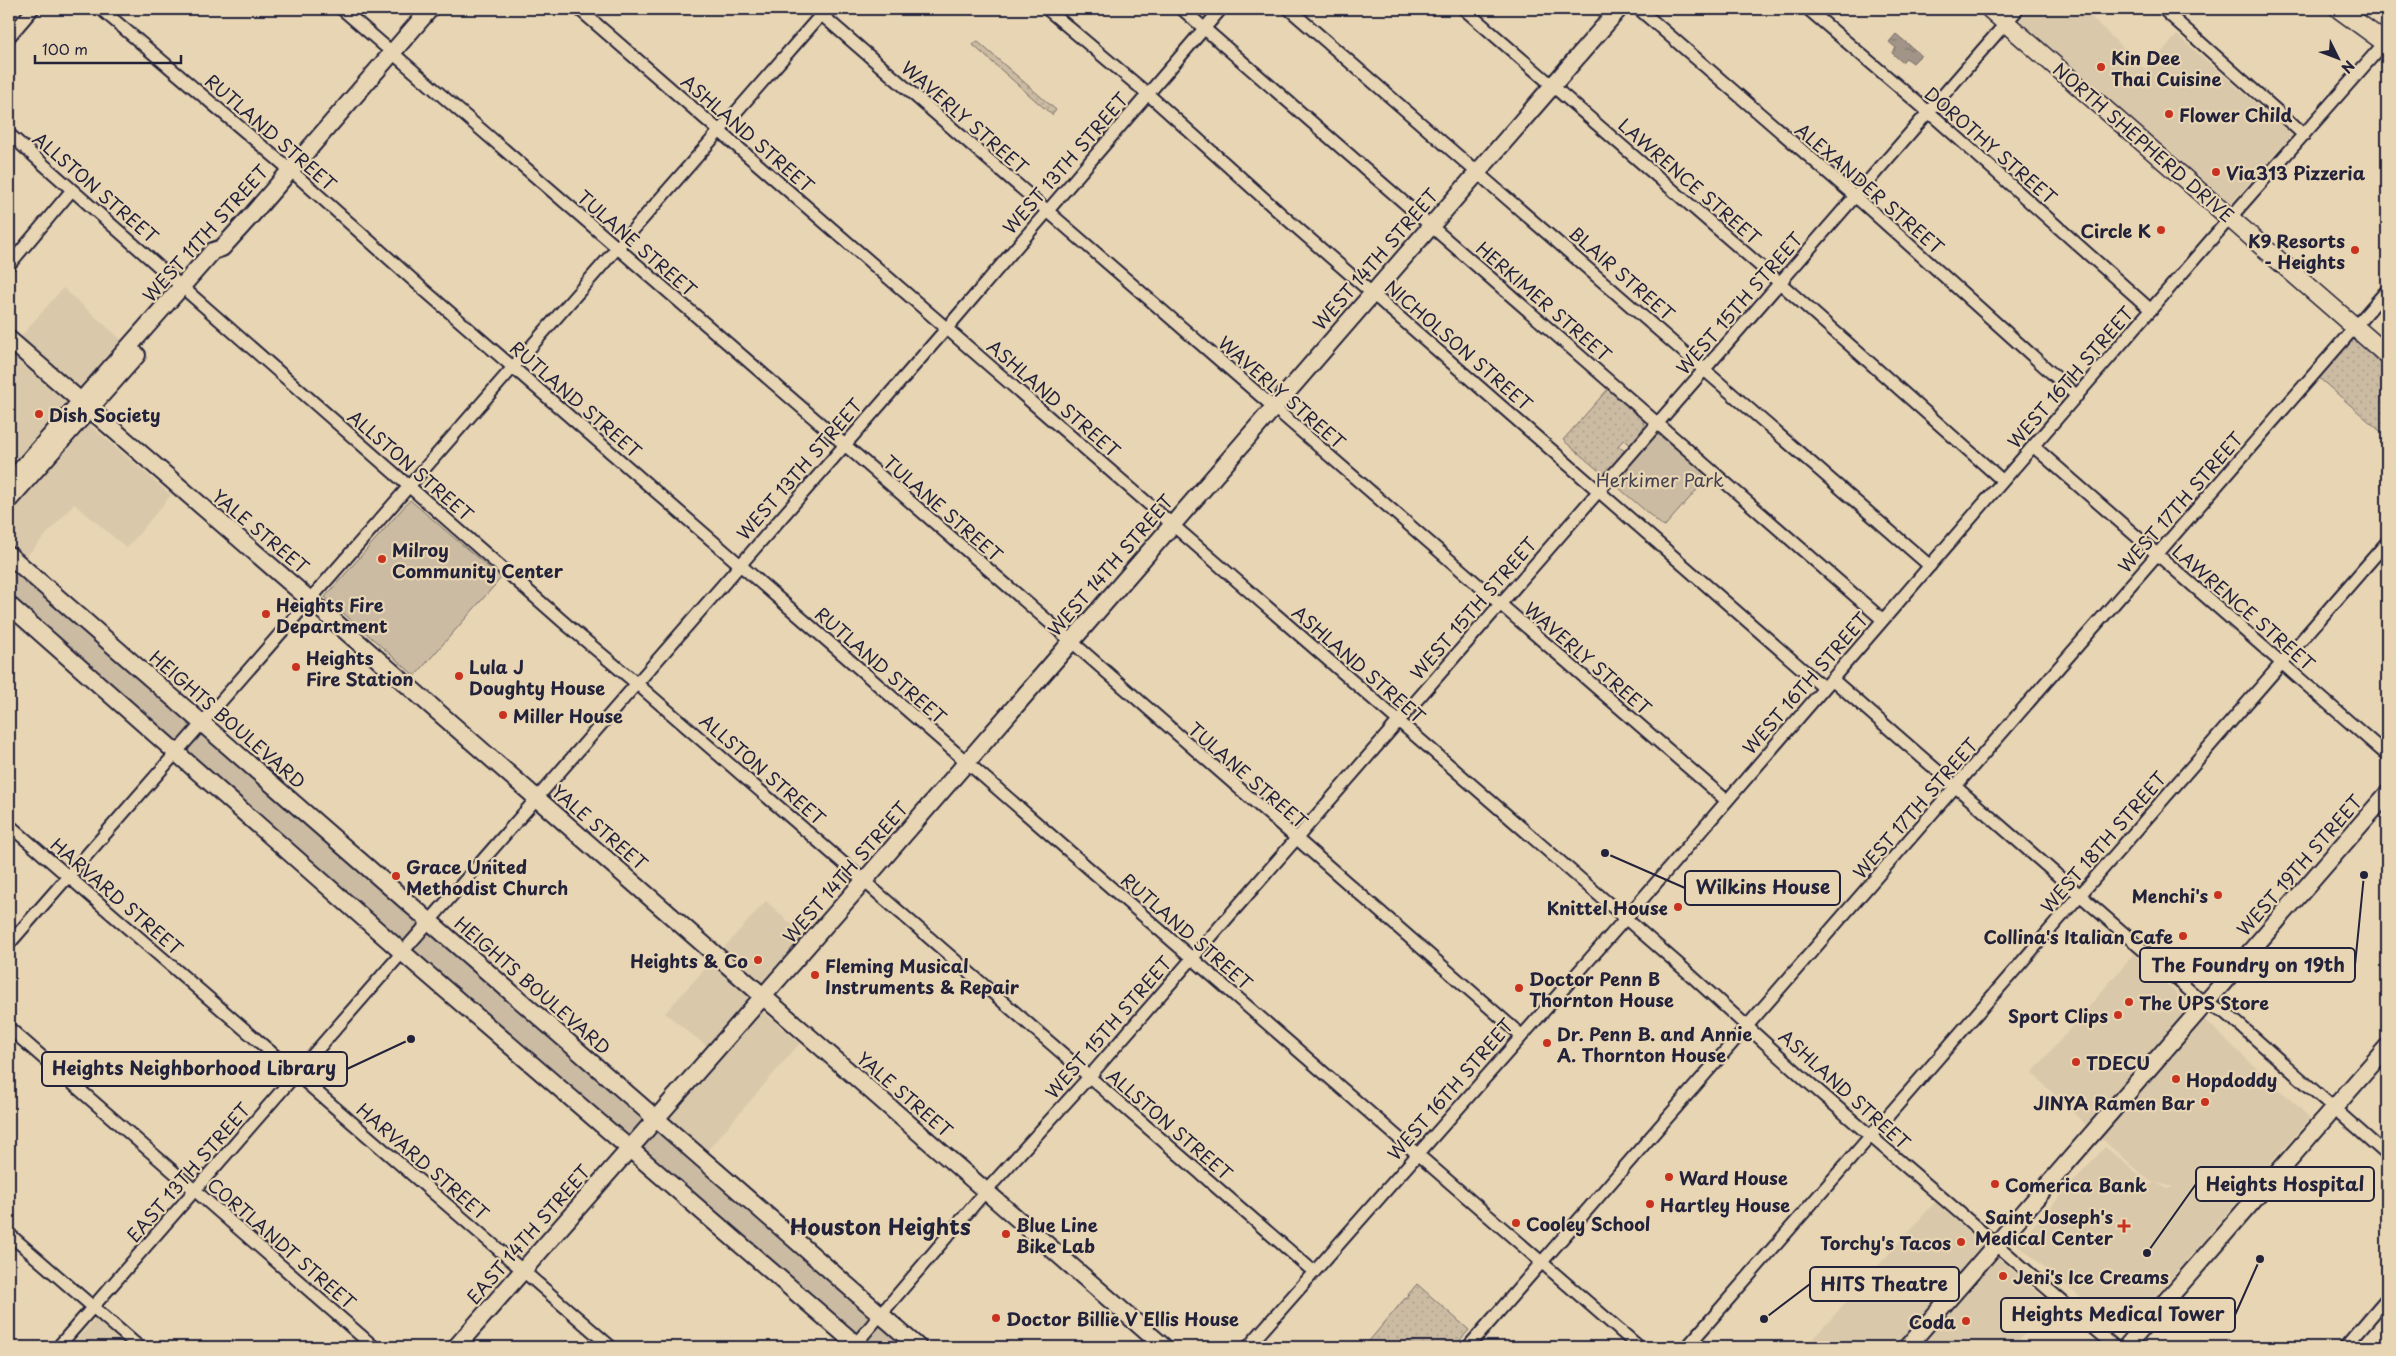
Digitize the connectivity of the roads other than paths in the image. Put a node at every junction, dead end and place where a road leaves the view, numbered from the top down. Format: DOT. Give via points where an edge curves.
graph roads {
  1 [pos="33,9"];
  2 [pos="101,9"];
  3 [pos="342,9"];
  4 [pos="430,9"];
  5 [pos="579,9"];
  6 [pos="1047,9"];
  7 [pos="1182,9"];
  8 [pos="1221,9"];
  9 [pos="1290,9"];
  10 [pos="1464,9"];
  11 [pos="1619,9"];
  12 [pos="1639,9"];
  13 [pos="1808,9"];
  14 [pos="1990,9"];
  15 [pos="2018,9"];
  16 [pos="2163,9"];
  17 [pos="2339,9"];
  18 [pos="821,11"];
  19 [pos="2006,22"];
  20 [pos="1204,28"];
  21 [pos="9,37"];
  22 [pos="2386,42"];
  23 [pos="392,53"];
  24 [pos="1553,84"];
  25 [pos="1149,95"];
  26 [pos="1929,113"];
  27 [pos="719,131"];
  28 [pos="9,134"];
  29 [pos="2304,134"];
  30 [pos="290,170"];
  31 [pos="1477,171"];
  32 [pos="72,190"];
  33 [pos="1855,198"];
  34 [pos="1046,211"];
  35 [pos="2231,218"];
  36 [pos="1430,226"];
  37 [pos="617,248"];
  38 [pos="9,265"];
  39 [pos="1780,283"];
  40 [pos="185,290"];
  41 [pos="2387,290"];
  42 [pos="1372,292"];
  43 [pos="2151,310"];
  44 [pos="2355,327"];
  45 [pos="947,328"];
  46 [pos="9,339"];
  47 [pos="2387,355"];
  48 [pos="512,367"];
  49 [pos="1705,368"];
  50 [pos="2077,396"];
  51 [pos="85,406"];
  52 [pos="1273,408"];
  53 [pos="1657,423"];
  54 [pos="844,445"];
  55 [pos="2034,446"];
  56 [pos="2003,481"];
  57 [pos="9,483"];
  58 [pos="408,486"];
  59 [pos="1598,491"];
  60 [pos="9,500"];
  61 [pos="1172,524"];
  62 [pos="2387,542"];
  63 [pos="2158,554"];
  64 [pos="9,555"];
  65 [pos="739,564"];
  66 [pos="1930,566"];
  67 [pos="310,600"];
  68 [pos="9,604"];
  69 [pos="1499,604"];
  70 [pos="1883,620"];
  71 [pos="1071,641"];
  72 [pos="2282,663"];
  73 [pos="1832,679"];
  74 [pos="636,683"];
  75 [pos="1824,688"];
  76 [pos="1398,720"];
  77 [pos="201,723"];
  78 [pos="177,751"];
  79 [pos="2387,755"];
  80 [pos="967,762"];
  81 [pos="1957,787"];
  82 [pos="2387,794"];
  83 [pos="537,798"];
  84 [pos="1727,801"];
  85 [pos="9,825"];
  86 [pos="1295,839"];
  87 [pos="68,876"];
  88 [pos="864,881"];
  89 [pos="2080,895"];
  90 [pos="1625,919"];
  91 [pos="430,921"];
  92 [pos="9,944"];
  93 [pos="402,952"];
  94 [pos="1192,958"];
  95 [pos="763,996"];
  96 [pos="2205,1004"];
  97 [pos="1748,1026"];
  98 [pos="9,1028"];
  99 [pos="1520,1035"];
  100 [pos="2387,1046"];
  101 [pos="296,1074"];
  102 [pos="1089,1076"];
  103 [pos="2334,1108"];
  104 [pos="655,1119"];
  105 [pos="1869,1135"];
  106 [pos="630,1147"];
  107 [pos="1417,1154"];
  108 [pos="2387,1155"];
  109 [pos="195,1190"];
  110 [pos="986,1192"];
  111 [pos="9,1234"];
  112 [pos="1997,1245"];
  113 [pos="1541,1262"];
  114 [pos="523,1270"];
  115 [pos="1314,1272"];
  116 [pos="2387,1298"];
  117 [pos="93,1307"];
  118 [pos="881,1315"];
  119 [pos="856,1346"];
  120 [pos="58,1347"];
  121 [pos="139,1347"];
  122 [pos="374,1347"];
  123 [pos="456,1347"];
  124 [pos="611,1347"];
  125 [pos="918,1347"];
  126 [pos="1164,1347"];
  127 [pos="1248,1347"];
  128 [pos="1468,1347"];
  129 [pos="1639,1347"];
  130 [pos="1687,1347"];
  131 [pos="1907,1347"];
  132 [pos="2115,1347"];
  133 [pos="2126,1347"];
  134 [pos="2345,1347"];
  1 -- 21 [label="street"];
  2 -- 30 [label="street, RUTLAND STREET"];
  3 -- 23 [label="street, TULANE STREET"];
  4 -- 23 [label="main road, WEST 11TH STREET"];
  5 -- 27 [label="street, ASHLAND STREET"];
  6 -- 25 [label="street, NICHOLSON STREET"];
  7 -- 20 [label="street, HERKIMER STREET"];
  8 -- 20 [label="street, WEST 13TH STREET"];
  9 -- 31 [label="street, BLAIR STREET"];
  10 -- 24 [label="street, LAWRENCE STREET"];
  11 -- 24 [label="main road, WEST 14TH STREET"];
  12 -- 33 [label="street, ALEXANDER STREET"];
  13 -- 26 [label="street, DOROTHY STREET"];
  14 -- 19 [label="main road, NORTH SHEPHERD DRIVE"];
  15 -- 19 [label="street, WEST 15TH STREET"];
  16 -- 29 [label="street"];
  17 -- 22 [label="main road"];
  18 -- 27 [label="street"];
  18 -- 34 [label="street, WAVERLY STREET"];
  19 -- 26 [label="street, WEST 15TH STREET"];
  19 -- 35 [label="main road, NORTH SHEPHERD DRIVE"];
  20 -- 25 [label="street, WEST 13TH STREET"];
  20 -- 36 [label="street, HERKIMER STREET"];
  22 -- 29 [label="street, WEST 16TH STREET"];
  23 -- 30 [label="main road, WEST 11TH STREET"];
  23 -- 37 [label="street, TULANE STREET"];
  24 -- 31 [label="main road, WEST 14TH STREET"];
  24 -- 39 [label="street, LAWRENCE STREET"];
  25 -- 34 [label="street, WEST 13TH STREET"];
  25 -- 42 [label="street, NICHOLSON STREET"];
  26 -- 33 [label="street, WEST 15TH STREET"];
  26 -- 43 [label="street, DOROTHY STREET"];
  27 -- 37 [label="street"];
  27 -- 45 [label="street, ASHLAND STREET"];
  28 -- 32 [label="street, ALLSTON STREET"];
  29 -- 35 [label="street, WEST 16TH STREET"];
  30 -- 40 [label="main road, WEST 11TH STREET" via="222,248 213,251"];
  30 -- 48 [label="street, RUTLAND STREET"];
  31 -- 36 [label="main road, WEST 14TH STREET"];
  31 -- 49 [label="street, BLAIR STREET"];
  32 -- 38 [label="street"];
  32 -- 40 [label="street, ALLSTON STREET"];
  33 -- 39 [label="street, WEST 15TH STREET"];
  33 -- 50 [label="street, ALEXANDER STREET"];
  34 -- 45 [label="street, WEST 13TH STREET"];
  34 -- 52 [label="street, WAVERLY STREET"];
  35 -- 43 [label="street, WEST 16TH STREET"];
  35 -- 44 [label="main road, NORTH SHEPHERD DRIVE"];
  36 -- 42 [label="main road, WEST 14TH STREET"];
  36 -- 53 [label="street, HERKIMER STREET"];
  37 -- 48 [label="street"];
  37 -- 54 [label="street, TULANE STREET"];
  39 -- 49 [label="street, WEST 15TH STREET"];
  39 -- 56 [label="street, LAWRENCE STREET"];
  40 -- 51 [label="main road, WEST 11TH STREET"];
  40 -- 51 [label="main road, WEST 11TH STREET" via="140,351"];
  40 -- 58 [label="street, ALLSTON STREET"];
  41 -- 44 [label="street, WEST 17TH STREET"];
  42 -- 52 [label="main road, WEST 14TH STREET"];
  42 -- 59 [label="street, NICHOLSON STREET"];
  43 -- 50 [label="street, WEST 16TH STREET"];
  44 -- 47 [label="main road, NORTH SHEPHERD DRIVE"];
  44 -- 63 [label="street, WEST 17TH STREET"];
  45 -- 54 [label="street, WEST 13TH STREET"];
  45 -- 61 [label="street, ASHLAND STREET"];
  46 -- 51 [label="main road, YALE STREET"];
  48 -- 58 [label="street"];
  48 -- 65 [label="street, RUTLAND STREET"];
  49 -- 53 [label="street, WEST 15TH STREET"];
  49 -- 66 [label="street, BLAIR STREET"];
  50 -- 55 [label="street, WEST 16TH STREET"];
  51 -- 57 [label="main road, WEST 11TH STREET"];
  51 -- 60 [label="main road, WEST 11TH STREET"];
  51 -- 67 [label="main road, YALE STREET"];
  52 -- 61 [label="main road, WEST 14TH STREET"];
  52 -- 69 [label="street, WAVERLY STREET"];
  53 -- 59 [label="street, WEST 15TH STREET"];
  53 -- 70 [label="street, HERKIMER STREET"];
  54 -- 65 [label="street, WEST 13TH STREET"];
  54 -- 71 [label="street, TULANE STREET"];
  55 -- 56 [label="street, WEST 16TH STREET"];
  55 -- 63 [label="street, LAWRENCE STREET"];
  56 -- 66 [label="street, WEST 16TH STREET"];
  58 -- 67 [label="street"];
  58 -- 74 [label="street, ALLSTON STREET"];
  59 -- 69 [label="street, WEST 15TH STREET"];
  59 -- 75 [label="street, NICHOLSON STREET"];
  61 -- 71 [label="main road, WEST 14TH STREET"];
  61 -- 76 [label="street, ASHLAND STREET"];
  62 -- 72 [label="street, WEST 18TH STREET"];
  63 -- 72 [label="street, LAWRENCE STREET"];
  63 -- 81 [label="street, WEST 17TH STREET"];
  64 -- 77 [label="main road, HEIGHTS BOULEVARD"];
  65 -- 74 [label="street, WEST 13TH STREET"];
  65 -- 80 [label="street, RUTLAND STREET"];
  66 -- 70 [label="street, WEST 16TH STREET"];
  67 -- 77 [label="street"];
  67 -- 83 [label="main road, YALE STREET"];
  68 -- 78 [label="main road"];
  69 -- 76 [label="street, WEST 15TH STREET"];
  69 -- 84 [label="street, WAVERLY STREET"];
  70 -- 73 [label="street, WEST 16TH STREET"];
  71 -- 80 [label="main road, WEST 14TH STREET"];
  71 -- 86 [label="street, TULANE STREET"];
  72 -- 79 [label="street, LAWRENCE STREET"];
  72 -- 89 [label="street, WEST 18TH STREET"];
  73 -- 75 [label="street, WEST 16TH STREET"];
  73 -- 81 [label="street"];
  74 -- 83 [label="street, WEST 13TH STREET"];
  74 -- 88 [label="street, ALLSTON STREET"];
  75 -- 84 [label="street, WEST 16TH STREET"];
  76 -- 86 [label="street, WEST 15TH STREET"];
  76 -- 90 [label="street, ASHLAND STREET"];
  77 -- 78 [label="street"];
  77 -- 91 [label="main road, HEIGHTS BOULEVARD"];
  78 -- 87 [label="street"];
  78 -- 93 [label="main road"];
  80 -- 88 [label="main road, WEST 14TH STREET"];
  80 -- 94 [label="street, RUTLAND STREET"];
  81 -- 89 [label="street"];
  81 -- 97 [label="street, WEST 17TH STREET"];
  82 -- 96 [label="main road, WEST 19TH STREET"];
  83 -- 91 [label="street, WEST 13TH STREET"];
  83 -- 95 [label="main road, YALE STREET"];
  84 -- 90 [label="street, WEST 16TH STREET"];
  85 -- 87 [label="street, HARVARD STREET"];
  86 -- 94 [label="street, WEST 15TH STREET"];
  86 -- 99 [label="street, TULANE STREET"];
  87 -- 92 [label="street"];
  87 -- 101 [label="street, HARVARD STREET"];
  88 -- 95 [label="main road, WEST 14TH STREET"];
  88 -- 102 [label="street, ALLSTON STREET"];
  89 -- 96 [label="street"];
  89 -- 105 [label="street, WEST 18TH STREET"];
  90 -- 97 [label="street, ASHLAND STREET"];
  90 -- 99 [label="street, WEST 16TH STREET"];
  91 -- 93 [label="street, WEST 13TH STREET"];
  91 -- 104 [label="main road, HEIGHTS BOULEVARD"];
  93 -- 101 [label="street, EAST 13TH STREET"];
  93 -- 106 [label="main road"];
  94 -- 102 [label="street, WEST 15TH STREET"];
  94 -- 107 [label="street, RUTLAND STREET"];
  95 -- 104 [label="main road, WEST 14TH STREET"];
  95 -- 110 [label="main road, YALE STREET"];
  96 -- 103 [label="street" via="2226,1013"];
  96 -- 112 [label="main road, WEST 19TH STREET"];
  97 -- 105 [label="street, ASHLAND STREET"];
  97 -- 113 [label="street, WEST 17TH STREET"];
  98 -- 109 [label="street, CORTLANDT STREET"];
  99 -- 107 [label="street, WEST 16TH STREET"];
  100 -- 103 [label="main road"];
  101 -- 109 [label="street, EAST 13TH STREET"];
  101 -- 114 [label="street, HARVARD STREET"];
  102 -- 110 [label="street, WEST 15TH STREET"];
  102 -- 115 [label="street, ALLSTON STREET"];
  103 -- 108 [label="street"];
  103 -- 133 [label="main road"];
  104 -- 106 [label="main road, WEST 14TH STREET"];
  104 -- 118 [label="main road, HEIGHTS BOULEVARD"];
  105 -- 112 [label="street, ASHLAND STREET"];
  105 -- 130 [label="street, WEST 18TH STREET"];
  106 -- 114 [label="main road, EAST 14TH STREET"];
  106 -- 119 [label="main road"];
  107 -- 113 [label="street, RUTLAND STREET"];
  107 -- 115 [label="street, WEST 16TH STREET"];
  109 -- 117 [label="street, EAST 13TH STREET"];
  109 -- 122 [label="street, CORTLANDT STREET"];
  110 -- 118 [label="street, WEST 15TH STREET"];
  110 -- 126 [label="main road, YALE STREET"];
  111 -- 117 [label="street"];
  112 -- 131 [label="main road, WEST 19TH STREET"];
  112 -- 132 [label="street, ASHLAND STREET"];
  113 -- 128 [label="street, WEST 17TH STREET"];
  113 -- 129 [label="street, RUTLAND STREET"];
  114 -- 123 [label="main road, EAST 14TH STREET"];
  114 -- 124 [label="street, HARVARD STREET"];
  115 -- 127 [label="street, WEST 16TH STREET"];
  116 -- 134 [label="street"];
  117 -- 120 [label="street, EAST 13TH STREET"];
  117 -- 121 [label="street"];
  118 -- 119 [label="street, WEST 15TH STREET"];
  118 -- 125 [label="main road, HEIGHTS BOULEVARD"];
}
